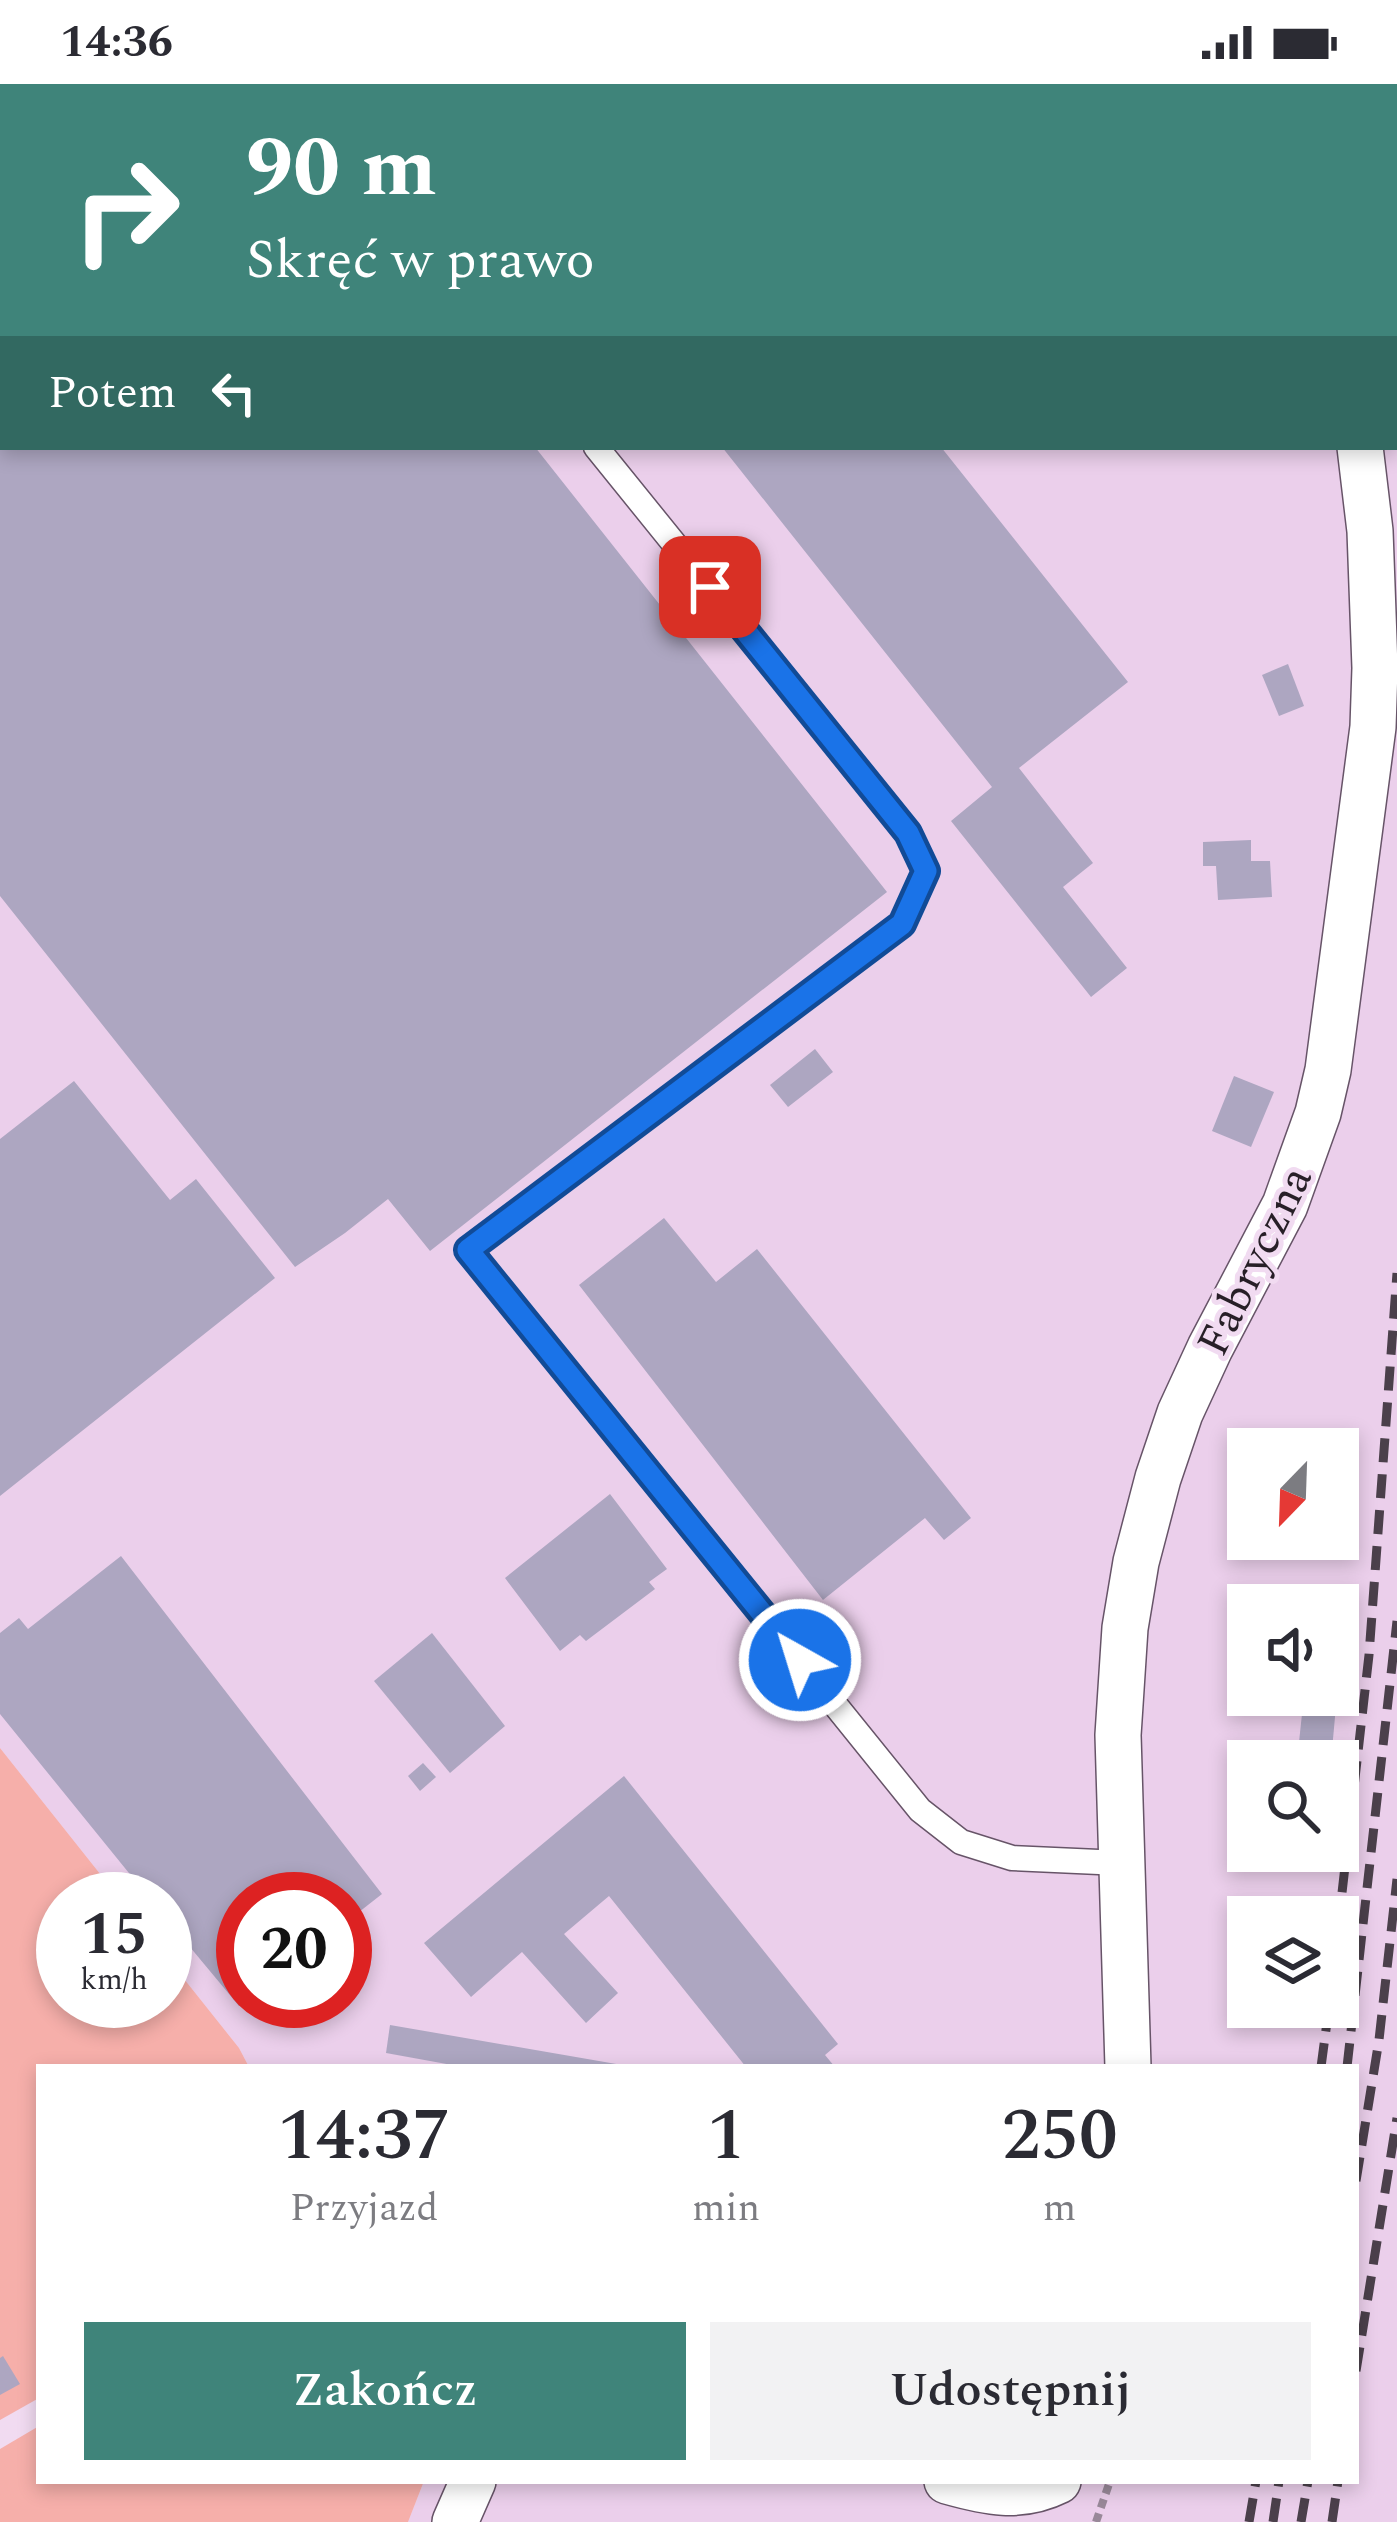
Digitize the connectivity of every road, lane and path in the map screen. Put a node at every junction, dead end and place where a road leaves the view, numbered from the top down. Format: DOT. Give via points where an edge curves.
graph roads {
  1 [pos="598,450"];
  2 [pos="1360,450"];
  3 [pos="1120,1863"];
  4 [pos="1128,2064"];
  5 [pos="472,2484"];
  6 [pos="957,2484"];
  7 [pos="1050,2484"];
  8 [pos="1109,2484"];
  9 [pos="455,2522"];
  10 [pos="1096,2522"];
  1 -- 3 [label="lane" via="908,833 926,871 902,924 468,1250 920,1810 961,1842 1012,1858"];
  2 -- 3 [label="street, Fabryczna" via="1370,531 1372,727 1328,1070 1285,1205 1180,1413 1141,1541 1121,1667"];
  3 -- 4 [label="street, Fabryczna"];
  5 -- 9 [label="street"];
  6 -- 7 [label="street" via="992,2494"];
  8 -- 10 [label="path"];
}
